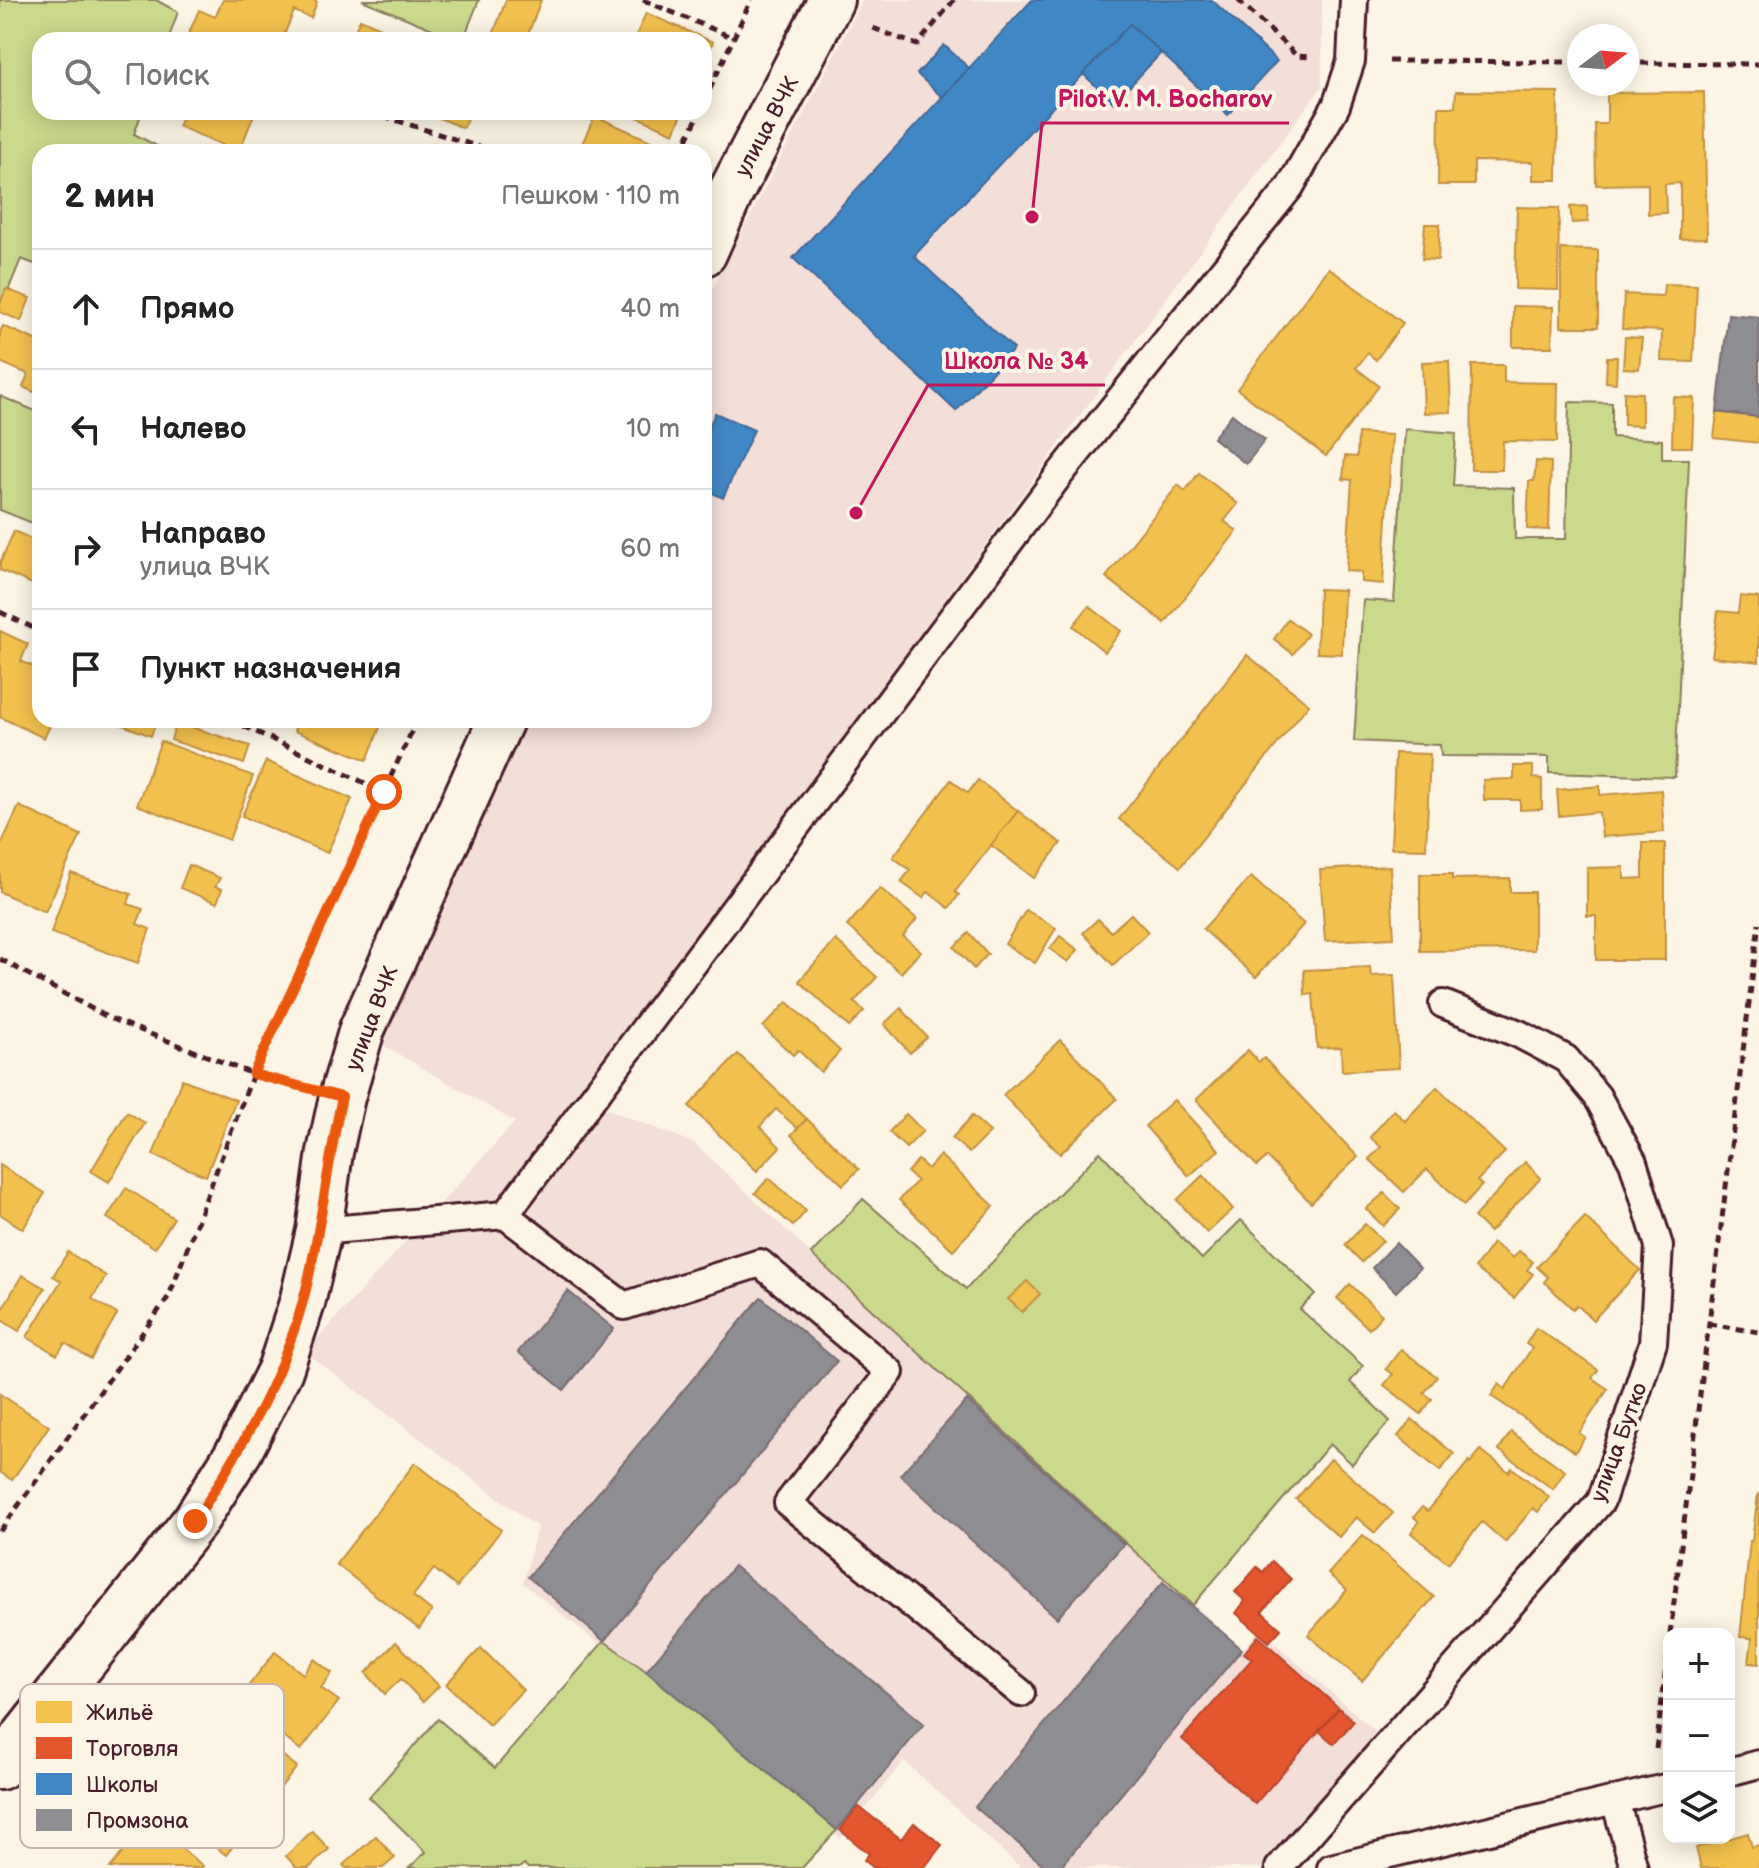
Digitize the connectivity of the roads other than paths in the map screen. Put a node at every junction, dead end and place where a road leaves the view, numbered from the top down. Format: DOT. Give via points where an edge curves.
graph roads {
  1 [pos="831,0"];
  2 [pos="1354,0"];
  3 [pos="712,235"];
  4 [pos="497,728"];
  5 [pos="1443,1004"];
  6 [pos="505,1215"];
  7 [pos="319,1231"];
  8 [pos="66,1684"];
  9 [pos="1021,1693"];
  10 [pos="20,1742"];
  11 [pos="1759,1764"];
  12 [pos="0,1767"];
  13 [pos="1735,1770"];
  14 [pos="1660,1789"];
  15 [pos="1615,1800"];
  16 [pos="1279,1868"];
  17 [pos="1331,1868"];
  18 [pos="1634,1868"];
  1 -- 3 [label="main road, улица ВЧК"];
  2 -- 6 [label="lane" via="1351,61 1336,106 1290,187 1060,474"];
  4 -- 7 [label="main road, улица ВЧК" via="362,1029 330,1152"];
  5 -- 16 [label="lane, улица Бутко" via="1566,1059 1597,1096 1633,1162 1659,1246 1653,1343 1601,1501"];
  6 -- 7 [label="lane"];
  6 -- 9 [label="lane" via="624,1306 760,1263 890,1372 788,1503"];
  7 -- 8 [label="main road, улица ВЧК" via="280,1370 240,1450 195,1521"];
  10 -- 12 [label="main road, улица ВЧК"];
  11 -- 13 [label="lane"];
  14 -- 15 [label="lane"];
  15 -- 17 [label="lane"];
  15 -- 18 [label="lane"];
}
